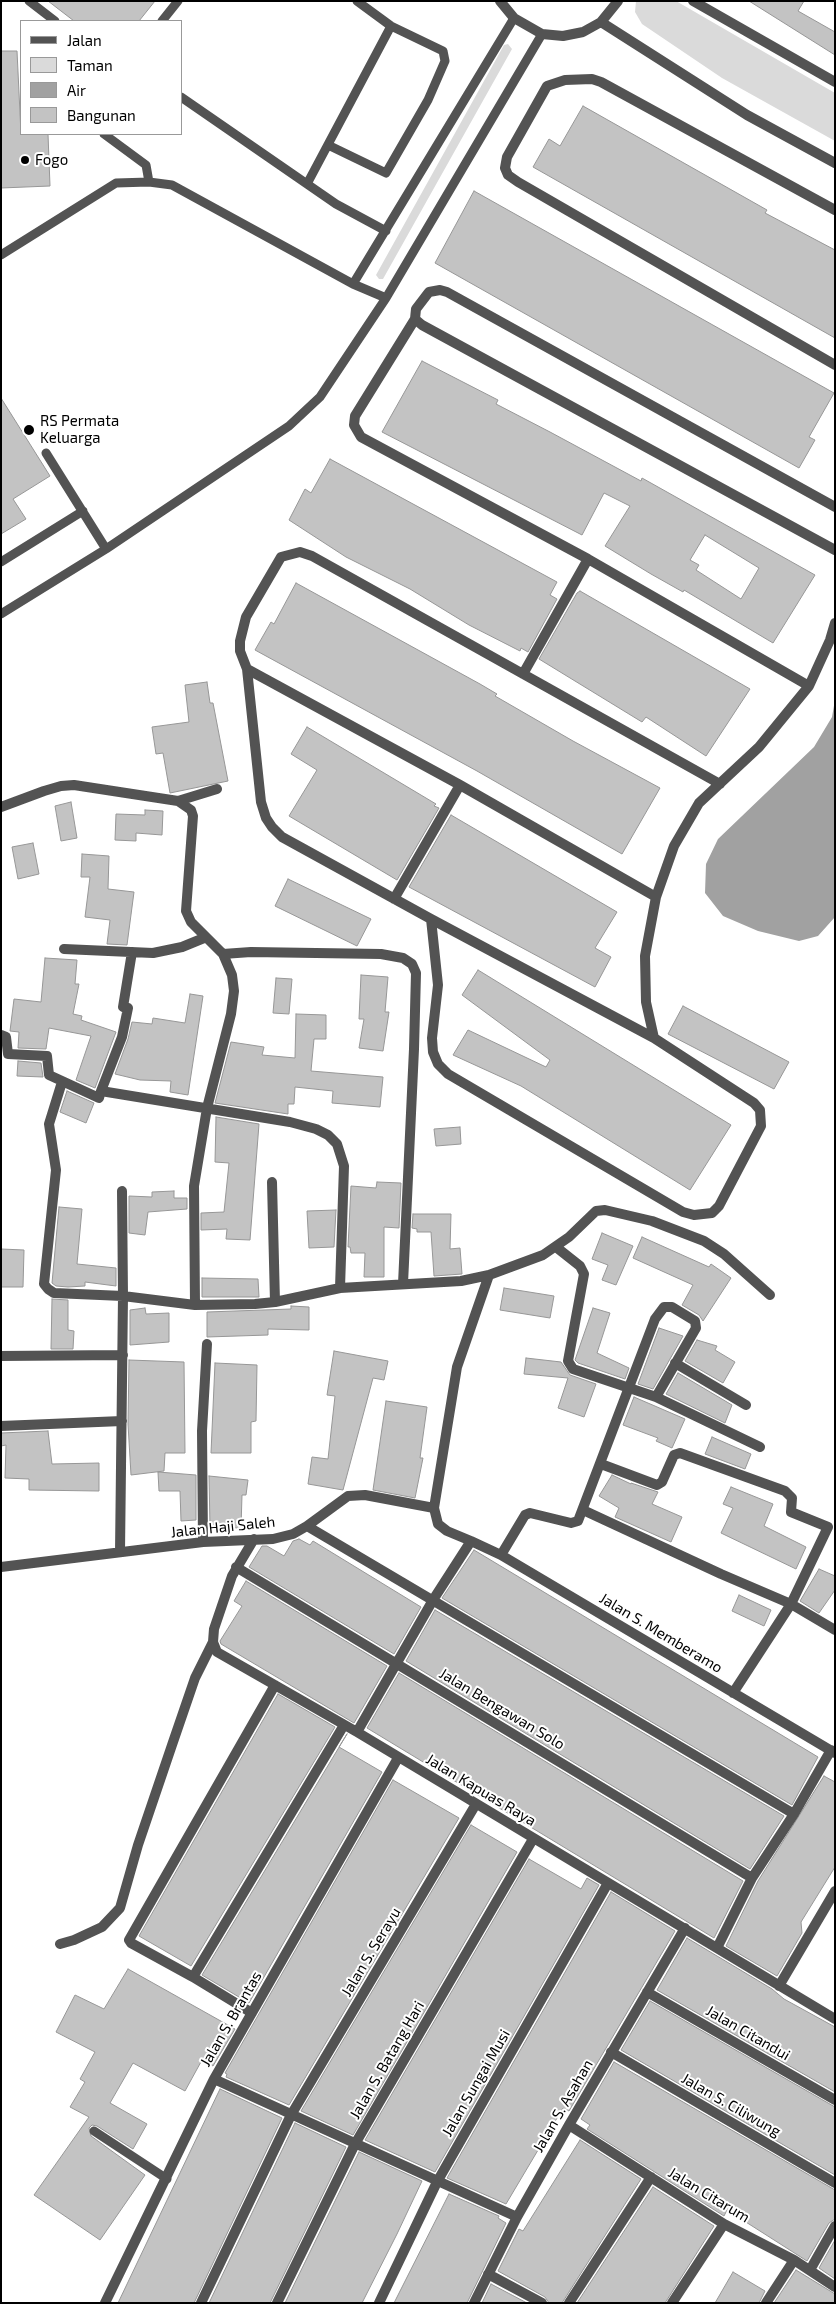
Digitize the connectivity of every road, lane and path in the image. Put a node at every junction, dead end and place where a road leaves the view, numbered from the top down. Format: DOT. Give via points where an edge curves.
graph roads {
  1 [pos="29,1"];
  2 [pos="178,1"];
  3 [pos="357,1"];
  4 [pos="500,1"];
  5 [pos="618,1"];
  6 [pos="694,1"];
  7 [pos="514,18"];
  8 [pos="54,20"];
  9 [pos="163,20"];
  10 [pos="601,22"];
  11 [pos="391,26"];
  12 [pos="542,34"];
  13 [pos="835,82"];
  14 [pos="182,98"];
  15 [pos="105,135"];
  16 [pos="328,145"];
  17 [pos="835,163"];
  18 [pos="149,182"];
  19 [pos="307,184"];
  20 [pos="835,210"];
  21 [pos="386,231"];
  22 [pos="1,255"];
  23 [pos="353,284"];
  24 [pos="386,298"];
  25 [pos="415,318"];
  26 [pos="835,365"];
  27 [pos="46,453"];
  28 [pos="835,507"];
  29 [pos="83,511"];
  30 [pos="106,548"];
  31 [pos="835,550"];
  32 [pos="588,559"];
  33 [pos="1,562"];
  34 [pos="1,614"];
  35 [pos="835,623"];
  36 [pos="247,669"];
  37 [pos="523,674"];
  38 [pos="809,686"];
  39 [pos="720,784"];
  40 [pos="460,785"];
  41 [pos="217,789"];
  42 [pos="178,801"];
  43 [pos="1,807"];
  44 [pos="656,897"];
  45 [pos="394,899"];
  46 [pos="431,919"];
  47 [pos="204,938"];
  48 [pos="64,949"];
  49 [pos="132,952"];
  50 [pos="223,954"];
  51 [pos="1,1035"];
  52 [pos="654,1038"];
  53 [pos="62,1082"];
  54 [pos="101,1091"];
  55 [pos="207,1108"];
  56 [pos="272,1182"];
  57 [pos="122,1191"];
  58 [pos="556,1247"];
  59 [pos="489,1275"];
  60 [pos="403,1284"];
  61 [pos="340,1288"];
  62 [pos="770,1295"];
  63 [pos="124,1296"];
  64 [pos="275,1302"];
  65 [pos="195,1304"];
  66 [pos="207,1344"];
  67 [pos="123,1355"];
  68 [pos="1,1356"];
  69 [pos="675,1363"];
  70 [pos="627,1388"];
  71 [pos="656,1397"];
  72 [pos="746,1405"];
  73 [pos="122,1420"];
  74 [pos="1,1426"];
  75 [pos="760,1446"];
  76 [pos="601,1464"];
  77 [pos="434,1508"];
  78 [pos="583,1510"];
  79 [pos="307,1526"];
  80 [pos="254,1539"];
  81 [pos="203,1542"];
  82 [pos="471,1542"];
  83 [pos="120,1552"];
  84 [pos="500,1555"];
  85 [pos="236,1566"];
  86 [pos="1,1568"];
  87 [pos="433,1600"];
  88 [pos="792,1604"];
  89 [pos="835,1630"];
  90 [pos="213,1642"];
  91 [pos="396,1662"];
  92 [pos="275,1686"];
  93 [pos="733,1693"];
  94 [pos="344,1725"];
  95 [pos="357,1732"];
  96 [pos="833,1752"];
  97 [pos="398,1758"];
  98 [pos="476,1804"];
  99 [pos="794,1814"];
  100 [pos="533,1838"];
  101 [pos="752,1878"];
  102 [pos="608,1883"];
  103 [pos="835,1891"];
  104 [pos="685,1928"];
  105 [pos="60,1944"];
  106 [pos="716,1948"];
  107 [pos="193,1977"];
  108 [pos="779,1986"];
  109 [pos="647,1992"];
  110 [pos="252,2013"];
  111 [pos="835,2019"];
  112 [pos="611,2052"];
  113 [pos="214,2078"];
  114 [pos="835,2100"];
  115 [pos="292,2115"];
  116 [pos="569,2125"];
  117 [pos="94,2131"];
  118 [pos="355,2144"];
  119 [pos="651,2177"];
  120 [pos="167,2179"];
  121 [pos="437,2182"];
  122 [pos="835,2183"];
  123 [pos="517,2217"];
  124 [pos="724,2224"];
  125 [pos="835,2226"];
  126 [pos="794,2260"];
  127 [pos="810,2270"];
  128 [pos="488,2274"];
  129 [pos="835,2287"];
  130 [pos="105,2303"];
  131 [pos="201,2303"];
  132 [pos="277,2303"];
  133 [pos="379,2303"];
  134 [pos="474,2303"];
  135 [pos="542,2303"];
  136 [pos="569,2303"];
  137 [pos="672,2303"];
  138 [pos="766,2303"];
  1 -- 8 [label="lane"];
  2 -- 9 [label="lane"];
  3 -- 11 [label="lane"];
  4 -- 7 [label="street"];
  5 -- 10 [label="street"];
  6 -- 13 [label="street"];
  7 -- 12 [label="street"];
  7 -- 21 [label="lane"];
  10 -- 12 [label="street" via="563,36"];
  10 -- 17 [label="street" via="747,115"];
  11 -- 16 [label="lane"];
  11 -- 16 [label="lane" via="443,51 445,61 428,100 386,173"];
  12 -- 24 [label="lane"];
  14 -- 19 [label="lane"];
  15 -- 18 [label="lane" via="146,165"];
  16 -- 19 [label="lane"];
  18 -- 22 [label="lane" via="116,183"];
  18 -- 23 [label="lane" via="172,185"];
  19 -- 21 [label="lane"];
  20 -- 26 [label="street" via="592,79 565,80 546,86 507,157 505,168 508,175 518,182"];
  21 -- 23 [label="lane"];
  23 -- 24 [label="lane"];
  24 -- 30 [label="lane" via="320,397 289,426"];
  25 -- 28 [label="street" via="416,309 429,292 448,292"];
  25 -- 31 [label="street" via="422,325"];
  25 -- 32 [label="street" via="355,416 356,432"];
  27 -- 29 [label="lane"];
  29 -- 30 [label="lane"];
  29 -- 33 [label="lane"];
  30 -- 34 [label="lane"];
  32 -- 37 [label="street"];
  32 -- 38 [label="street"];
  35 -- 38 [label="street"];
  36 -- 37 [label="street" via="240,651 246,617 281,557 300,552"];
  36 -- 40 [label="street"];
  36 -- 45 [label="street" via="261,802 266,818 282,837"];
  37 -- 39 [label="street"];
  38 -- 39 [label="street" via="759,747"];
  39 -- 44 [label="street" via="699,803 687,822 665,866"];
  40 -- 44 [label="street"];
  40 -- 45 [label="street"];
  41 -- 42 [label="street"];
  42 -- 43 [label="street" via="74,785 44,791"];
  42 -- 47 [label="street" via="194,816 186,911 190,922"];
  44 -- 52 [label="street" via="648,930 644,979"];
  45 -- 46 [label="street"];
  46 -- 52 [label="street"];
  46 -- 52 [label="street" via="438,985 432,1038 438,1064 448,1074 683,1212 694,1216 712,1213 719,1206 761,1126 760,1110"];
  47 -- 49 [label="street" via="170,951"];
  47 -- 50 [label="street"];
  48 -- 49 [label="street"];
  49 -- 54 [label="street" via="123,1007 128,1008 122,1037"];
  50 -- 55 [label="street" via="232,975 234,1001"];
  50 -- 60 [label="street" via="381,954 403,958 412,964 416,973 414,1049"];
  51 -- 53 [label="street" via="6,1037 8,1054 47,1056 49,1075"];
  53 -- 54 [label="street" via="99,1098"];
  53 -- 63 [label="street" via="48,1124 56,1170 44,1284 54,1293"];
  54 -- 55 [label="street"];
  55 -- 61 [label="street" via="316,1129 338,1144 344,1166"];
  55 -- 65 [label="street" via="194,1186"];
  56 -- 64 [label="street"];
  57 -- 63 [label="street"];
  58 -- 59 [label="street" via="530,1261"];
  58 -- 62 [label="street" via="596,1211 613,1211 704,1241 724,1254"];
  58 -- 70 [label="street" via="580,1266 584,1274 568,1361 570,1366"];
  59 -- 60 [label="street" via="441,1284"];
  59 -- 77 [label="street" via="458,1367"];
  60 -- 61 [label="street"];
  61 -- 64 [label="street"];
  63 -- 65 [label="street"];
  63 -- 67 [label="street"];
  64 -- 65 [label="street"];
  66 -- 81 [label="street" via="202,1431"];
  67 -- 68 [label="street"];
  67 -- 73 [label="street"];
  69 -- 70 [label="street" via="696,1324 672,1307 664,1307 655,1319"];
  69 -- 71 [label="street"];
  69 -- 72 [label="street"];
  70 -- 71 [label="street"];
  70 -- 76 [label="street"];
  71 -- 75 [label="street"];
  73 -- 74 [label="street"];
  73 -- 83 [label="street"];
  76 -- 78 [label="street"];
  76 -- 88 [label="street" via="657,1485 662,1482 674,1455 680,1453 791,1495 791,1512 829,1529"];
  77 -- 79 [label="street, Jalan Haji Saleh" via="348,1496"];
  77 -- 82 [label="street, Jalan S. Memberamo" via="438,1524"];
  78 -- 84 [label="street" via="575,1523 534,1513 526,1515"];
  78 -- 88 [label="street"];
  79 -- 80 [label="street, Jalan Haji Saleh" via="273,1539"];
  79 -- 87 [label="street"];
  80 -- 81 [label="street, Jalan Haji Saleh"];
  80 -- 85 [label="street"];
  81 -- 83 [label="street, Jalan Haji Saleh"];
  82 -- 84 [label="street, Jalan S. Memberamo"];
  82 -- 87 [label="street"];
  83 -- 86 [label="street, Jalan Haji Saleh"];
  84 -- 93 [label="street, Jalan S. Memberamo"];
  85 -- 90 [label="street" via="214,1629"];
  85 -- 91 [label="street, Jalan Bengawan Solo"];
  87 -- 91 [label="street"];
  87 -- 99 [label="street"];
  88 -- 89 [label="street"];
  88 -- 93 [label="street"];
  90 -- 92 [label="street, Jalan Kapuas Raya" via="217,1652"];
  90 -- 105 [label="street" via="195,1678 120,1908 102,1927"];
  91 -- 95 [label="street"];
  91 -- 101 [label="street, Jalan Bengawan Solo"];
  92 -- 94 [label="street, Jalan Kapuas Raya"];
  92 -- 107 [label="street" via="130,1935 131,1944"];
  93 -- 96 [label="street, Jalan S. Memberamo"];
  94 -- 95 [label="street, Jalan Kapuas Raya"];
  94 -- 107 [label="street"];
  95 -- 97 [label="street, Jalan Kapuas Raya"];
  96 -- 99 [label="street"];
  97 -- 98 [label="street, Jalan Kapuas Raya"];
  97 -- 110 [label="street, Jalan S. Brantas"];
  98 -- 100 [label="street, Jalan Kapuas Raya"];
  98 -- 115 [label="street, Jalan S. Serayu"];
  99 -- 101 [label="street"];
  100 -- 102 [label="street, Jalan Kapuas Raya"];
  100 -- 118 [label="street, Jalan S. Batang Hari"];
  101 -- 106 [label="street"];
  102 -- 104 [label="street, Jalan Kapuas Raya"];
  102 -- 121 [label="street, Jalan Sungai Musi"];
  103 -- 108 [label="street"];
  104 -- 106 [label="street, Jalan Kapuas Raya"];
  104 -- 109 [label="street, Jalan S. Asahan"];
  106 -- 108 [label="street, Jalan Kapuas Raya"];
  107 -- 110 [label="street"];
  108 -- 111 [label="street, Jalan Kapuas Raya"];
  109 -- 112 [label="street, Jalan S. Asahan"];
  109 -- 114 [label="street, Jalan Citandui"];
  110 -- 113 [label="street, Jalan S. Brantas"];
  112 -- 116 [label="street, Jalan S. Asahan"];
  112 -- 122 [label="street, Jalan S. Ciliwung"];
  113 -- 115 [label="street"];
  113 -- 120 [label="street, Jalan S. Brantas"];
  115 -- 118 [label="street"];
  115 -- 131 [label="street, Jalan S. Serayu"];
  116 -- 119 [label="street, Jalan Citarum"];
  116 -- 123 [label="street, Jalan S. Asahan"];
  117 -- 120 [label="lane"];
  118 -- 121 [label="street"];
  118 -- 132 [label="street, Jalan S. Batang Hari"];
  119 -- 124 [label="street, Jalan Citarum"];
  119 -- 136 [label="street"];
  120 -- 130 [label="street, Jalan S. Brantas"];
  121 -- 123 [label="street"];
  121 -- 133 [label="street, Jalan Sungai Musi"];
  123 -- 128 [label="street, Jalan S. Asahan"];
  124 -- 126 [label="street, Jalan Citarum"];
  124 -- 137 [label="street"];
  125 -- 127 [label="street"];
  126 -- 127 [label="street, Jalan Citarum"];
  126 -- 138 [label="street"];
  127 -- 129 [label="street, Jalan Citarum"];
  128 -- 134 [label="street, Jalan S. Asahan"];
  128 -- 135 [label="street"];
}
